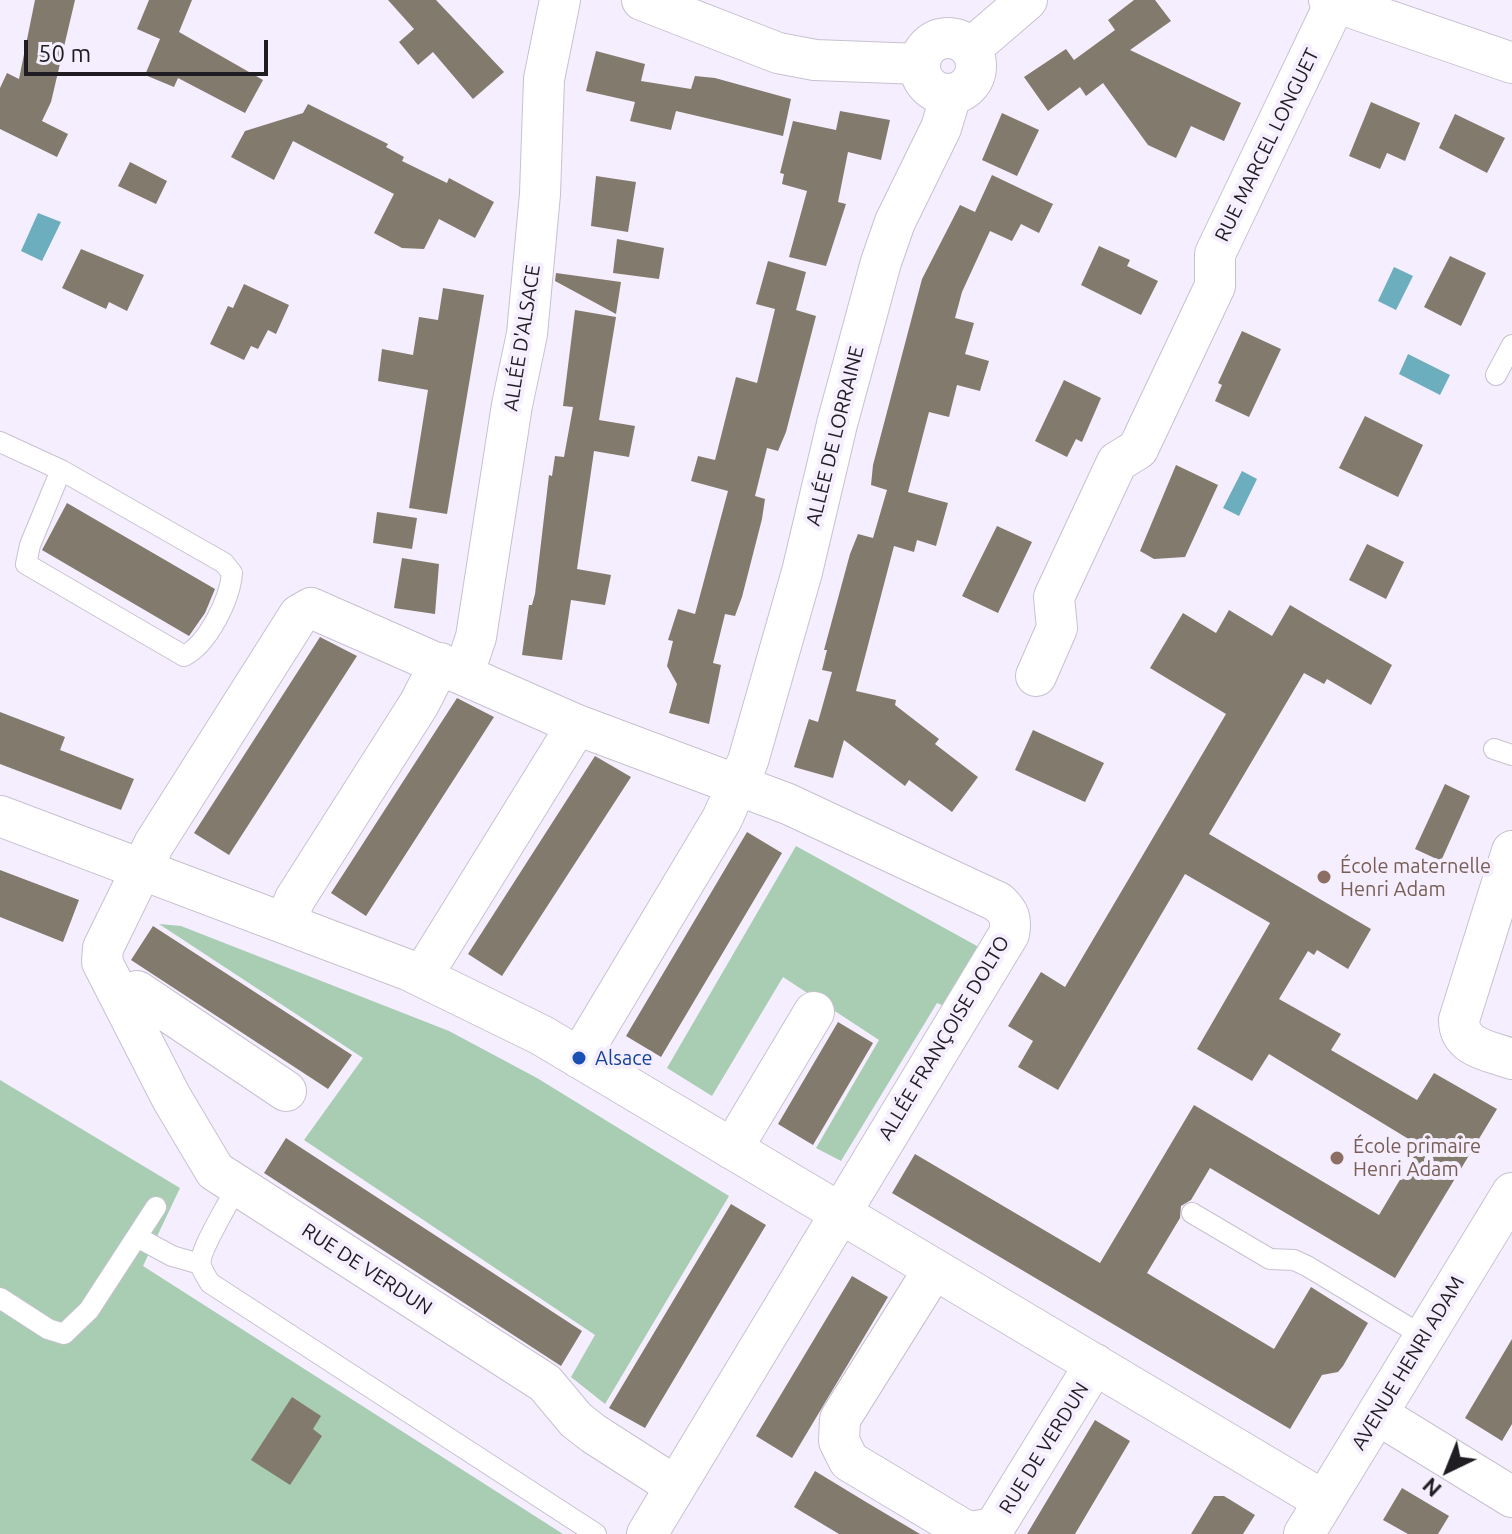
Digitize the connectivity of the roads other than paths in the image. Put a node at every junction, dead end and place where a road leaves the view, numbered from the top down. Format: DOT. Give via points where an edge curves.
graph roads {
  1 [pos="560,0"];
  2 [pos="642,0"];
  3 [pos="1027,0"];
  4 [pos="1332,1"];
  5 [pos="970,49"];
  6 [pos="1512,63"];
  7 [pos="920,64"];
  8 [pos="947,95"];
  9 [pos="1512,345"];
  10 [pos="1496,375"];
  11 [pos="0,442"];
  12 [pos="61,470"];
  13 [pos="452,668"];
  14 [pos="1036,676"];
  15 [pos="577,725"];
  16 [pos="739,785"];
  17 [pos="0,816"];
  18 [pos="1512,851"];
  19 [pos="143,870"];
  20 [pos="285,923"];
  21 [pos="422,976"];
  22 [pos="120,997"];
  23 [pos="814,1012"];
  24 [pos="579,1058"];
  25 [pos="1512,1059"];
  26 [pos="286,1091"];
  27 [pos="732,1149"];
  28 [pos="237,1185"];
  29 [pos="1512,1193"];
  30 [pos="156,1207"];
  31 [pos="838,1213"];
  32 [pos="1192,1213"];
  33 [pos="137,1237"];
  34 [pos="200,1264"];
  35 [pos="934,1269"];
  36 [pos="0,1298"];
  37 [pos="1423,1336"];
  38 [pos="1095,1364"];
  39 [pos="1377,1414"];
  40 [pos="1508,1485"];
  41 [pos="675,1486"];
  42 [pos="1314,1517"];
  43 [pos="596,1534"];
  44 [pos="647,1534"];
  1 -- 13 [label="street, ALLÉE D'ALSACE" via="544,79 527,334 476,637"];
  2 -- 7 [label="street" via="778,53 815,60"];
  3 -- 5 [label="street"];
  4 -- 6 [label="street"];
  4 -- 14 [label="street, RUE MARCEL LONGUET" via="1215,254 1215,286 1138,449 1117,462 1054,597 1057,628"];
  5 -- 7 [label="street" via="959,39 934,41"];
  5 -- 8 [label="street" via="977,72 970,86"];
  7 -- 8 [label="street" via="932,89"];
  8 -- 16 [label="street, ALLÉE DE LORRAINE" via="941,128 881,262 802,572"];
  9 -- 10 [label="lane"];
  11 -- 12 [label="lane"];
  12 -- 12 [label="lane" via="26,564 184,656 195,650 231,588 232,573 224,563"];
  13 -- 15 [label="street, RUE DE VERDUN"];
  13 -- 19 [label="street, RUE DE VERDUN" via="318,608 304,611 154,844"];
  13 -- 20 [label="street" via="419,704"];
  15 -- 16 [label="street, RUE DE VERDUN"];
  15 -- 21 [label="street"];
  16 -- 24 [label="street"];
  16 -- 31 [label="street, ALLÉE FRANÇOISE DOLTO" via="998,902 1011,922 1001,947"];
  17 -- 19 [label="street, RUE DE VERDUN"];
  18 -- 25 [label="street" via="1459,1020 1470,1044"];
  19 -- 20 [label="street, RUE DE VERDUN"];
  19 -- 22 [label="street, RUE DE VERDUN" via="103,948 102,962"];
  20 -- 21 [label="street, RUE DE VERDUN"];
  21 -- 24 [label="street, RUE DE VERDUN"];
  22 -- 26 [label="street" via="137,991"];
  22 -- 28 [label="street, RUE DE VERDUN" via="203,1154 215,1171"];
  23 -- 27 [label="street"];
  24 -- 27 [label="street, RUE DE VERDUN"];
  27 -- 31 [label="street, RUE DE VERDUN"];
  28 -- 34 [label="lane" via="203,1248"];
  28 -- 41 [label="street, RUE DE VERDUN" via="545,1383 576,1420"];
  29 -- 37 [label="street, AVENUE HENRI ADAM"];
  30 -- 33 [label="lane"];
  31 -- 35 [label="street, RUE DE VERDUN"];
  31 -- 41 [label="street"];
  32 -- 37 [label="lane" via="1270,1259 1307,1266"];
  33 -- 34 [label="lane"];
  33 -- 36 [label="lane" via="89,1310 64,1334"];
  34 -- 43 [label="lane" via="210,1283"];
  35 -- 38 [label="street, RUE DE VERDUN"];
  35 -- 38 [label="street, RUE DE VERDUN" via="840,1419 839,1441 849,1461 959,1527 970,1532 994,1528"];
  37 -- 39 [label="street, AVENUE HENRI ADAM"];
  38 -- 42 [label="street, RUE DE VERDUN"];
  39 -- 40 [label="street"];
  39 -- 42 [label="street, AVENUE HENRI ADAM"];
  41 -- 44 [label="street"];
}
